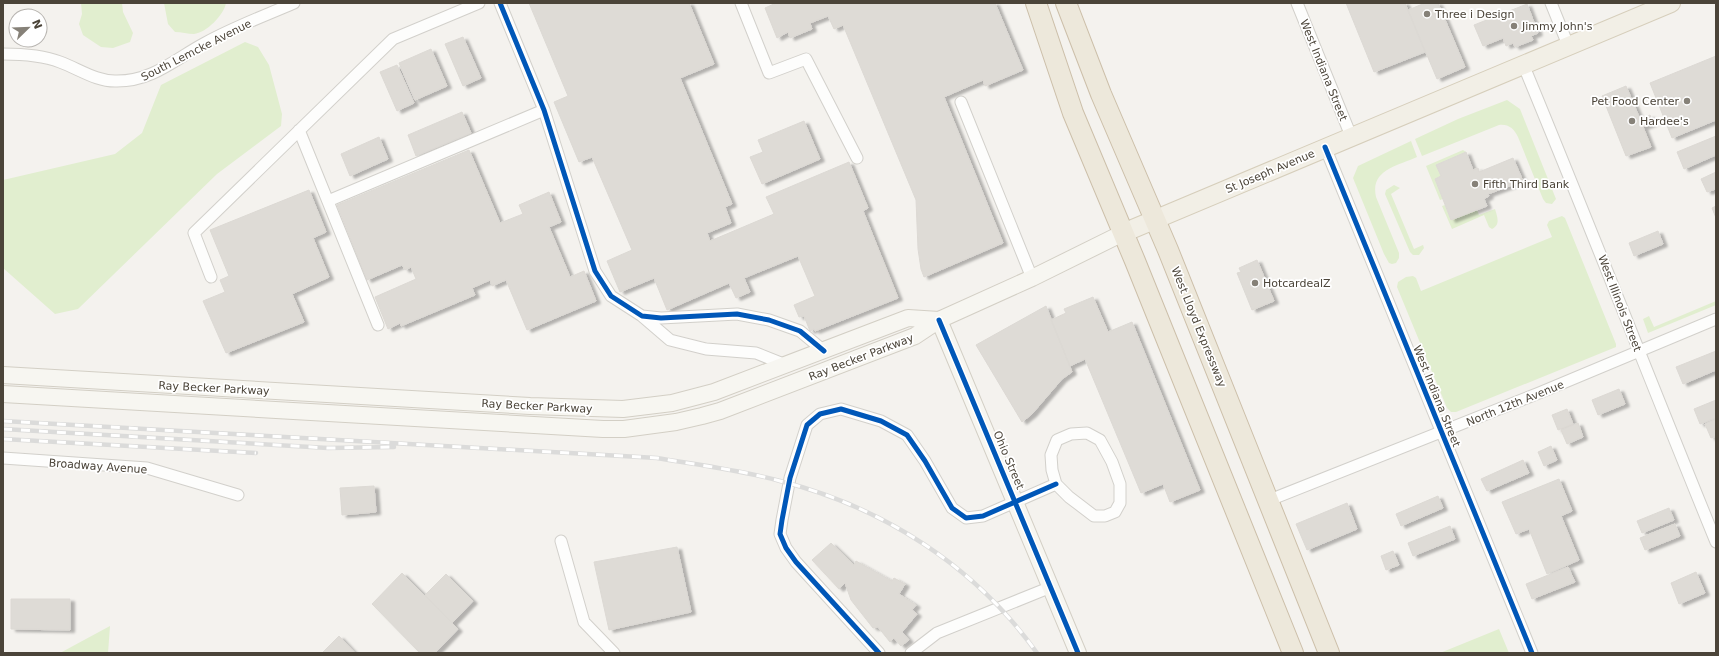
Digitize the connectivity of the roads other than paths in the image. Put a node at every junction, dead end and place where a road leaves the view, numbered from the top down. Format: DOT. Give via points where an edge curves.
graph roads {
  1 [pos="294,3"];
  2 [pos="479,3"];
  3 [pos="500,3"];
  4 [pos="741,3"];
  5 [pos="1036,3"];
  6 [pos="1066,3"];
  7 [pos="1297,3"];
  8 [pos="1552,3"];
  9 [pos="1670,3"];
  10 [pos="1568,45"];
  11 [pos="3,54"];
  12 [pos="1523,64"];
  13 [pos="961,102"];
  14 [pos="544,110"];
  15 [pos="299,130"];
  16 [pos="1350,136"];
  17 [pos="1325,147"];
  18 [pos="857,158"];
  19 [pos="328,201"];
  20 [pos="1155,219"];
  21 [pos="1123,233"];
  22 [pos="211,276"];
  23 [pos="1032,278"];
  24 [pos="642,316"];
  25 [pos="1716,319"];
  26 [pos="939,320"];
  27 [pos="378,325"];
  28 [pos="824,351"];
  29 [pos="1639,352"];
  30 [pos="786,365"];
  31 [pos="3,375"];
  32 [pos="3,394"];
  33 [pos="1441,432"];
  34 [pos="3,458"];
  35 [pos="1056,484"];
  36 [pos="238,495"];
  37 [pos="1267,501"];
  38 [pos="1016,502"];
  39 [pos="561,541"];
  40 [pos="1716,542"];
  41 [pos="1051,587"];
  42 [pos="614,653"];
  43 [pos="879,653"];
  44 [pos="911,653"];
  45 [pos="1078,653"];
  46 [pos="1293,653"];
  47 [pos="1329,653"];
  48 [pos="1532,653"];
  1 -- 11 [label="street, South Lemcke Avenue" via="226,32 148,77 136,80 116,82 96,78 46,58"];
  2 -- 15 [label="street" via="393,39"];
  3 -- 14 [label="street"];
  4 -- 18 [label="street" via="768,73 806,59"];
  5 -- 21 [label="highway" via="1073,113"];
  6 -- 20 [label="highway, West Lloyd Expressway" via="1101,94"];
  7 -- 16 [label="street, West Indiana Street"];
  8 -- 10 [label="street"];
  9 -- 10 [label="main road, St Joseph Avenue"];
  10 -- 12 [label="main road, St Joseph Avenue"];
  12 -- 16 [label="main road, St Joseph Avenue"];
  12 -- 29 [label="street, West Illinois Street"];
  13 -- 23 [label="street"];
  14 -- 19 [label="street"];
  14 -- 24 [label="street" via="595,271 611,296"];
  15 -- 19 [label="street"];
  15 -- 22 [label="street" via="194,233"];
  16 -- 17 [label="main road, St Joseph Avenue"];
  17 -- 20 [label="main road, St Joseph Avenue"];
  17 -- 33 [label="street, West Indiana Street"];
  19 -- 27 [label="street"];
  20 -- 21 [label="main road, St Joseph Avenue"];
  20 -- 37 [label="highway, West Lloyd Expressway"];
  21 -- 23 [label="main road, St Joseph Avenue"];
  21 -- 46 [label="highway"];
  23 -- 26 [label="main road, St Joseph Avenue"];
  24 -- 28 [label="street" via="662,318 737,314 769,320 800,331"];
  24 -- 30 [label="street" via="670,340 706,349 756,353"];
  25 -- 29 [label="street, North 12th Avenue"];
  26 -- 28 [label="main road, Ray Becker Parkway" via="908,318"];
  26 -- 32 [label="main road, Ray Becker Parkway" via="915,336 720,411 676,422 624,429"];
  26 -- 38 [label="main road, Ohio Street"];
  28 -- 30 [label="main road, Ray Becker Parkway"];
  29 -- 33 [label="street, North 12th Avenue"];
  29 -- 40 [label="street, West Illinois Street"];
  30 -- 31 [label="main road, Ray Becker Parkway" via="697,397 623,410"];
  33 -- 37 [label="street, North 12th Avenue"];
  33 -- 48 [label="street, West Indiana Street"];
  34 -- 36 [label="street, Broadway Avenue" via="147,468"];
  35 -- 35 [label="street" via="1051,455 1057,440 1072,434 1087,433 1100,440 1112,462 1120,484 1120,503 1114,512 1105,516 1094,516"];
  35 -- 38 [label="street"];
  37 -- 47 [label="highway, West Lloyd Expressway"];
  38 -- 41 [label="main road, Ohio Street"];
  38 -- 43 [label="street" via="983,516 966,518 952,508 907,435 881,421 841,409 820,414 807,425 790,478 780,534 796,562"];
  39 -- 42 [label="street" via="584,622"];
  41 -- 44 [label="street" via="937,633"];
  41 -- 45 [label="main road, Ohio Street"];
}
